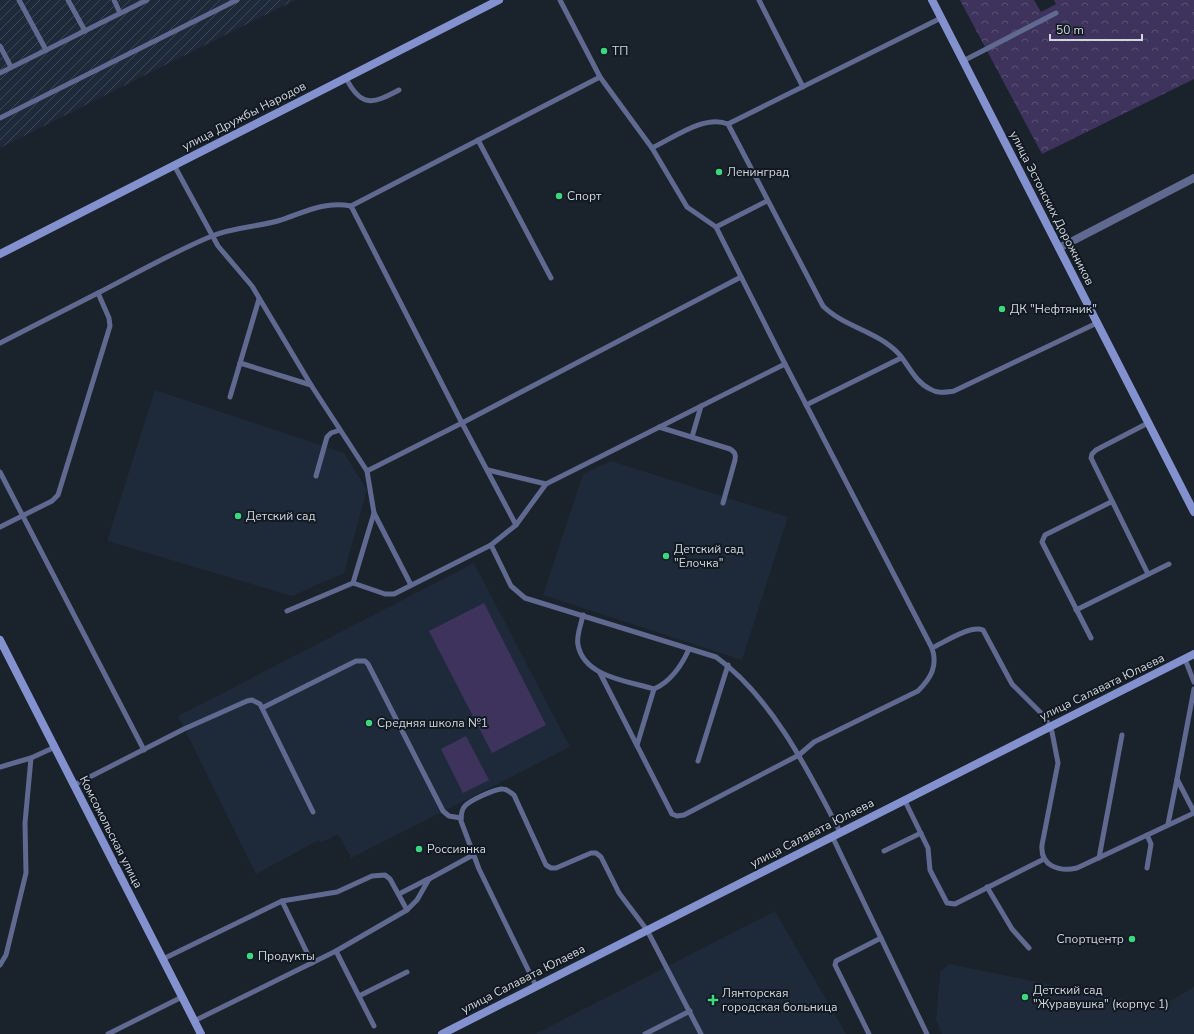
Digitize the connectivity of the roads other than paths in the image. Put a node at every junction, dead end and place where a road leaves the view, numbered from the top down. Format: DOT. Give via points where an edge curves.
graph roads {
  1 [pos="19,0"];
  2 [pos="68,0"];
  3 [pos="114,0"];
  4 [pos="147,0"];
  5 [pos="237,0"];
  6 [pos="499,0"];
  7 [pos="560,0"];
  8 [pos="759,0"];
  9 [pos="932,0"];
  10 [pos="120,13"];
  11 [pos="1056,13"];
  12 [pos="941,18"];
  13 [pos="85,31"];
  14 [pos="0,46"];
  15 [pos="46,50"];
  16 [pos="963,61"];
  17 [pos="11,67"];
  18 [pos="0,73"];
  19 [pos="600,77"];
  20 [pos="346,78"];
  21 [pos="803,87"];
  22 [pos="399,90"];
  23 [pos="0,118"];
  24 [pos="728,124"];
  25 [pos="478,140"];
  26 [pos="652,148"];
  27 [pos="174,165"];
  28 [pos="1194,178"];
  29 [pos="767,202"];
  30 [pos="351,206"];
  31 [pos="716,227"];
  32 [pos="212,236"];
  33 [pos="1059,248"];
  34 [pos="0,254"];
  35 [pos="741,277"];
  36 [pos="551,278"];
  37 [pos="98,293"];
  38 [pos="259,299"];
  39 [pos="1097,323"];
  40 [pos="0,343"];
  41 [pos="901,358"];
  42 [pos="240,363"];
  43 [pos="785,364"];
  44 [pos="310,385"];
  45 [pos="230,397"];
  46 [pos="806,405"];
  47 [pos="701,406"];
  48 [pos="462,423"];
  49 [pos="1148,423"];
  50 [pos="659,427"];
  51 [pos="340,430"];
  52 [pos="692,437"];
  53 [pos="488,470"];
  54 [pos="367,471"];
  55 [pos="0,472"];
  56 [pos="316,476"];
  57 [pos="546,484"];
  58 [pos="1112,502"];
  59 [pos="723,503"];
  60 [pos="1193,507"];
  61 [pos="374,513"];
  62 [pos="22,516"];
  63 [pos="516,525"];
  64 [pos="0,526"];
  65 [pos="491,545"];
  66 [pos="1169,564"];
  67 [pos="1148,574"];
  68 [pos="353,583"];
  69 [pos="412,585"];
  70 [pos="1076,610"];
  71 [pos="287,611"];
  72 [pos="583,615"];
  73 [pos="1091,638"];
  74 [pos="0,640"];
  75 [pos="932,648"];
  76 [pos="689,649"];
  77 [pos="1194,654"];
  78 [pos="1185,659"];
  79 [pos="728,665"];
  80 [pos="600,673"];
  81 [pos="1194,682"];
  82 [pos="654,689"];
  83 [pos="1194,690"];
  84 [pos="262,708"];
  85 [pos="1050,726"];
  86 [pos="1122,734"];
  87 [pos="637,745"];
  88 [pos="55,747"];
  89 [pos="144,750"];
  90 [pos="799,755"];
  91 [pos="31,758"];
  92 [pos="698,761"];
  93 [pos="0,767"];
  94 [pos="1177,779"];
  95 [pos="74,785"];
  96 [pos="904,799"];
  97 [pos="314,812"];
  98 [pos="1194,812"];
  99 [pos="461,818"];
  100 [pos="1168,824"];
  101 [pos="840,832"];
  102 [pos="920,832"];
  103 [pos="1147,835"];
  104 [pos="832,836"];
  105 [pos="884,851"];
  106 [pos="473,855"];
  107 [pos="1099,858"];
  108 [pos="1044,859"];
  109 [pos="1147,868"];
  110 [pos="429,879"];
  111 [pos="987,888"];
  112 [pos="398,894"];
  113 [pos="282,901"];
  114 [pos="407,910"];
  115 [pos="647,930"];
  116 [pos="881,938"];
  117 [pos="1029,948"];
  118 [pos="336,951"];
  119 [pos="163,959"];
  120 [pos="312,964"];
  121 [pos="0,965"];
  122 [pos="407,972"];
  123 [pos="536,986"];
  124 [pos="359,996"];
  125 [pos="182,997"];
  126 [pos="690,1012"];
  127 [pos="194,1021"];
  128 [pos="374,1026"];
  129 [pos="108,1034"];
  130 [pos="201,1034"];
  131 [pos="442,1034"];
  132 [pos="645,1034"];
  133 [pos="702,1034"];
  134 [pos="869,1034"];
  135 [pos="927,1034"];
  1 -- 15 [label="lane"];
  2 -- 13 [label="lane"];
  3 -- 10 [label="lane"];
  4 -- 10 [label="lane"];
  5 -- 23 [label="lane"];
  6 -- 20 [label="street, улица Дружбы Народов"];
  7 -- 19 [label="lane"];
  8 -- 21 [label="lane"];
  9 -- 12 [label="street, улица Эстонских Дорожников"];
  10 -- 13 [label="lane"];
  11 -- 16 [label="lane"];
  12 -- 16 [label="street, улица Эстонских Дорожников"];
  12 -- 21 [label="lane"];
  13 -- 15 [label="lane"];
  14 -- 17 [label="lane"];
  15 -- 17 [label="lane"];
  16 -- 33 [label="street, улица Эстонских Дорожников"];
  17 -- 18 [label="lane"];
  19 -- 25 [label="lane"];
  19 -- 26 [label="lane"];
  20 -- 22 [label="lane" via="358,97 372,101 379,101"];
  20 -- 27 [label="street, улица Дружбы Народов"];
  21 -- 24 [label="lane"];
  24 -- 26 [label="lane" via="701,124"];
  24 -- 29 [label="lane"];
  25 -- 30 [label="lane"];
  25 -- 36 [label="lane"];
  26 -- 31 [label="lane" via="687,207"];
  27 -- 32 [label="lane"];
  27 -- 34 [label="street, улица Дружбы Народов"];
  28 -- 33 [label="street"];
  29 -- 31 [label="lane"];
  29 -- 41 [label="lane" via="823,306 833,316 888,344"];
  30 -- 32 [label="lane" via="326,204 279,221 242,227"];
  30 -- 48 [label="lane"];
  31 -- 35 [label="lane"];
  32 -- 37 [label="lane"];
  32 -- 38 [label="lane" via="252,286"];
  33 -- 39 [label="street, улица Эстонских Дорожников"];
  35 -- 43 [label="lane"];
  35 -- 48 [label="lane"];
  37 -- 40 [label="lane"];
  37 -- 62 [label="lane" via="110,326 58,495 52,501"];
  38 -- 42 [label="lane"];
  38 -- 44 [label="lane"];
  39 -- 41 [label="lane" via="954,391 941,393 930,390 915,378"];
  39 -- 49 [label="street, улица Эстонских Дорожников"];
  41 -- 46 [label="lane"];
  42 -- 44 [label="lane"];
  42 -- 45 [label="lane"];
  43 -- 46 [label="lane"];
  43 -- 47 [label="lane"];
  44 -- 51 [label="lane"];
  46 -- 75 [label="lane"];
  47 -- 50 [label="lane"];
  47 -- 52 [label="lane"];
  48 -- 53 [label="lane"];
  48 -- 54 [label="lane"];
  49 -- 58 [label="lane" via="1092,454 1093,464"];
  49 -- 60 [label="street, улица Эстонских Дорожников"];
  50 -- 52 [label="lane"];
  50 -- 57 [label="lane"];
  51 -- 54 [label="lane"];
  51 -- 56 [label="lane" via="327,437"];
  52 -- 59 [label="lane" via="730,449 736,455"];
  53 -- 57 [label="lane"];
  53 -- 63 [label="lane"];
  54 -- 61 [label="lane"];
  55 -- 62 [label="lane"];
  57 -- 63 [label="lane"];
  58 -- 67 [label="lane"];
  58 -- 70 [label="lane" via="1042,538"];
  61 -- 68 [label="lane"];
  61 -- 69 [label="lane"];
  62 -- 64 [label="lane"];
  62 -- 89 [label="lane"];
  63 -- 65 [label="lane"];
  65 -- 69 [label="lane"];
  65 -- 72 [label="lane" via="516,592 525,598"];
  66 -- 67 [label="lane"];
  67 -- 70 [label="lane"];
  68 -- 69 [label="lane" via="385,594 394,594"];
  68 -- 71 [label="lane"];
  70 -- 73 [label="lane"];
  72 -- 76 [label="lane"];
  72 -- 80 [label="lane" via="578,645 590,666"];
  74 -- 88 [label="street, Комсомольская улица"];
  75 -- 85 [label="lane" via="970,630 983,630 1012,684 1039,710"];
  75 -- 90 [label="lane" via="935,656 934,667 926,683 918,690 814,742"];
  76 -- 79 [label="lane" via="716,657"];
  76 -- 82 [label="lane" via="678,669 661,686"];
  77 -- 78 [label="street, улица Салавата Юлаева"];
  78 -- 81 [label="lane"];
  78 -- 85 [label="street, улица Салавата Юлаева"];
  79 -- 90 [label="lane" via="764,705"];
  79 -- 92 [label="lane"];
  80 -- 82 [label="lane"];
  80 -- 87 [label="lane"];
  82 -- 87 [label="lane"];
  83 -- 94 [label="lane"];
  84 -- 89 [label="lane" via="257,702 247,701"];
  84 -- 97 [label="lane"];
  84 -- 99 [label="lane" via="356,661 365,661 443,811 449,816"];
  85 -- 96 [label="street, улица Салавата Юлаева"];
  85 -- 108 [label="lane" via="1058,763 1042,845"];
  86 -- 107 [label="lane"];
  87 -- 90 [label="lane" via="672,814 677,816 684,815"];
  88 -- 91 [label="lane"];
  88 -- 95 [label="street, Комсомольская улица"];
  89 -- 95 [label="lane"];
  90 -- 101 [label="lane"];
  91 -- 93 [label="lane"];
  91 -- 121 [label="lane" via="25,823 26,873 6,955"];
  94 -- 98 [label="lane"];
  94 -- 100 [label="lane"];
  95 -- 119 [label="street, Комсомольская улица"];
  96 -- 101 [label="street, улица Салавата Юлаева"];
  96 -- 102 [label="lane"];
  98 -- 100 [label="lane"];
  99 -- 106 [label="lane"];
  99 -- 115 [label="lane" via="464,806 471,801 497,789 509,791 514,795 546,865 556,868 596,853 601,857 619,893"];
  100 -- 103 [label="lane"];
  101 -- 104 [label="street, улица Салавата Юлаева"];
  102 -- 105 [label="lane"];
  102 -- 111 [label="lane" via="928,848 930,870 947,903 955,904"];
  103 -- 107 [label="lane"];
  103 -- 109 [label="lane" via="1151,844"];
  104 -- 115 [label="street, улица Салавата Юлаева"];
  104 -- 116 [label="lane"];
  106 -- 110 [label="lane"];
  106 -- 123 [label="lane"];
  107 -- 108 [label="lane" via="1077,868 1063,870 1050,865"];
  108 -- 111 [label="lane"];
  110 -- 112 [label="lane"];
  110 -- 114 [label="lane" via="417,900"];
  111 -- 117 [label="lane" via="1012,929"];
  112 -- 113 [label="lane" via="390,879 385,875 378,875 338,892"];
  112 -- 114 [label="lane"];
  113 -- 119 [label="lane"];
  113 -- 120 [label="lane"];
  114 -- 118 [label="lane"];
  115 -- 123 [label="street, улица Салавата Юлаева"];
  115 -- 126 [label="lane"];
  116 -- 134 [label="lane" via="836,961 835,965"];
  116 -- 135 [label="lane"];
  118 -- 120 [label="lane"];
  118 -- 124 [label="lane"];
  119 -- 125 [label="street, Комсомольская улица"];
  120 -- 127 [label="lane"];
  122 -- 124 [label="lane"];
  123 -- 131 [label="street, улица Салавата Юлаева"];
  124 -- 128 [label="lane"];
  125 -- 127 [label="street, Комсомольская улица"];
  125 -- 129 [label="lane"];
  126 -- 132 [label="lane"];
  126 -- 133 [label="lane"];
  127 -- 130 [label="street, Комсомольская улица"];
}
